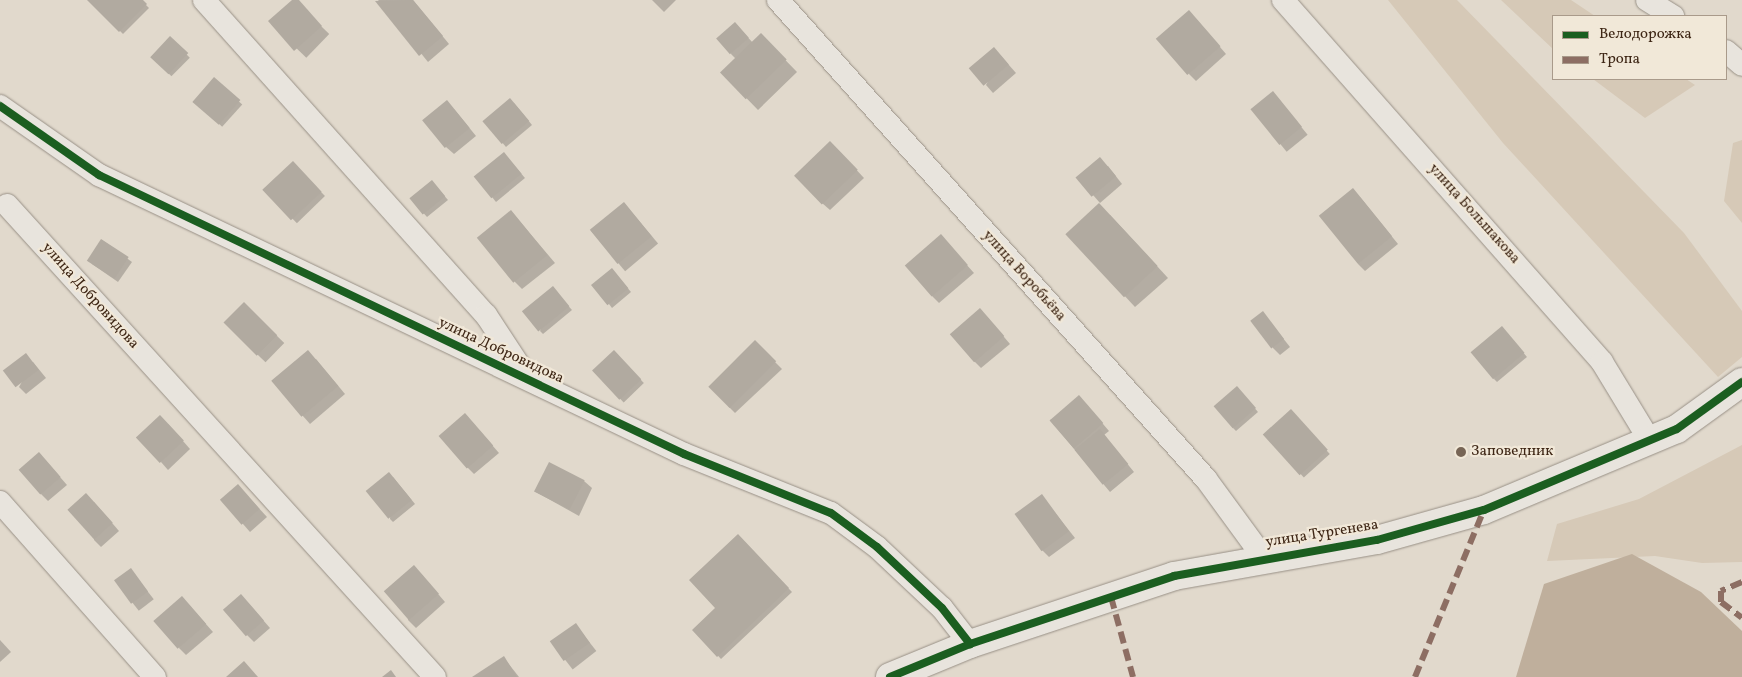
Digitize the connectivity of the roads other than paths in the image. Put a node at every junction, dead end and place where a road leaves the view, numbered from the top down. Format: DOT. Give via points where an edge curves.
graph roads {
  1 [pos="204,0"];
  2 [pos="778,0"];
  3 [pos="1283,0"];
  4 [pos="1647,0"];
  5 [pos="1671,15"];
  6 [pos="1727,52"];
  7 [pos="1742,65"];
  8 [pos="0,106"];
  9 [pos="7,205"];
  10 [pos="529,380"];
  11 [pos="1742,382"];
  12 [pos="1650,441"];
  13 [pos="0,502"];
  14 [pos="1263,557"];
  15 [pos="970,644"];
  16 [pos="156,677"];
  17 [pos="436,677"];
  18 [pos="890,677"];
  1 -- 10 [label="street, улица Добровидова" via="486,315"];
  2 -- 14 [label="street, улица Воробьёва" via="1201,473"];
  3 -- 12 [label="street, улица Большакова" via="1589,347"];
  4 -- 5 [label="street"];
  6 -- 7 [label="street"];
  8 -- 10 [label="street, улица Добровидова" via="99,175"];
  9 -- 17 [label="street, улица Добровидова"];
  10 -- 15 [label="street, улица Добровидова" via="684,454 831,513 876,547 942,608"];
  11 -- 12 [label="street, улица Тургенева" via="1677,429"];
  12 -- 14 [label="street, улица Тургенева" via="1484,510 1377,540"];
  13 -- 16 [label="street"];
  14 -- 15 [label="street, улица Тургенева" via="1174,576"];
  15 -- 18 [label="street, улица Тургенева"];
}
